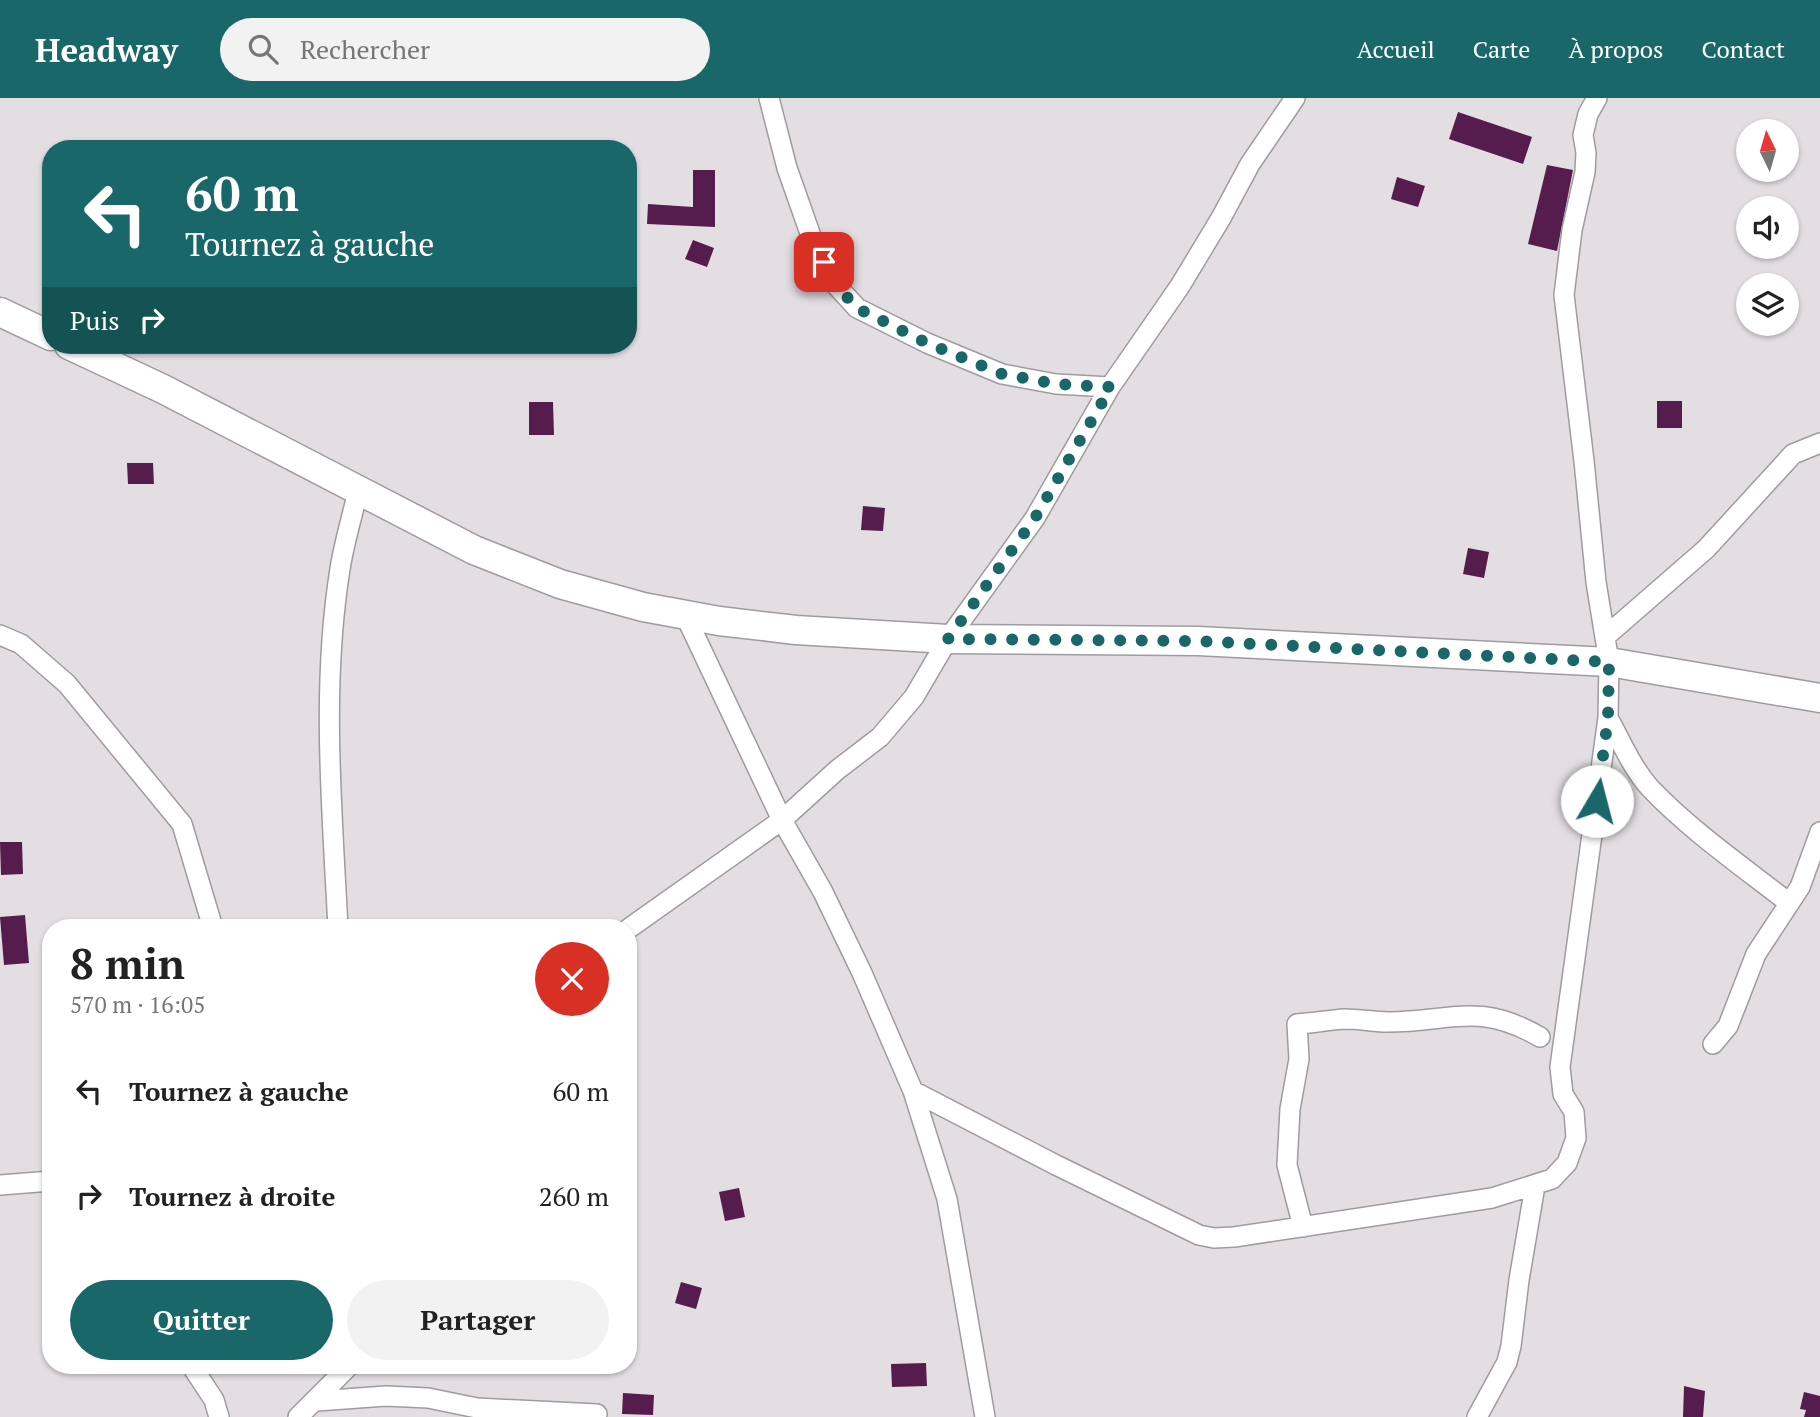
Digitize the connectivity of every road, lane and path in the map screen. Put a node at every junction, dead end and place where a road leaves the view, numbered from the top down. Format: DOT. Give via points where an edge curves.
graph roads {
  1 [pos="769,98"];
  2 [pos="1296,98"];
  3 [pos="1597,98"];
  4 [pos="0,312"];
  5 [pos="42,332"];
  6 [pos="88,354"];
  7 [pos="1111,387"];
  8 [pos="1820,443"];
  9 [pos="358,491"];
  10 [pos="685,615"];
  11 [pos="0,635"];
  12 [pos="948,639"];
  13 [pos="1607,649"];
  14 [pos="1820,698"];
  15 [pos="1608,718"];
  16 [pos="782,820"];
  17 [pos="1820,832"];
  18 [pos="1788,903"];
  19 [pos="210,919"];
  20 [pos="338,919"];
  21 [pos="637,923"];
  22 [pos="1540,1037"];
  23 [pos="1713,1044"];
  24 [pos="913,1091"];
  25 [pos="42,1182"];
  26 [pos="0,1185"];
  27 [pos="1535,1186"];
  28 [pos="1303,1227"];
  29 [pos="197,1374"];
  30 [pos="343,1374"];
  31 [pos="352,1374"];
  32 [pos="317,1401"];
  33 [pos="351,1408"];
  34 [pos="597,1414"];
  35 [pos="219,1417"];
  36 [pos="298,1417"];
  37 [pos="985,1417"];
  38 [pos="1477,1417"];
  1 -- 7 [label="street" via="812,239 835,284 857,308 1002,374 1056,384"];
  2 -- 7 [label="street" via="1250,164 1180,286"];
  3 -- 13 [label="street" via="1583,135 1585,172 1564,295"];
  4 -- 5 [label="main road"];
  6 -- 9 [label="main road"];
  7 -- 12 [label="street" via="1035,518"];
  8 -- 13 [label="street" via="1793,454"];
  9 -- 10 [label="main road" via="474,550 560,584"];
  9 -- 20 [label="street" via="340,569 331,651 329,736"];
  10 -- 12 [label="main road" via="796,630"];
  10 -- 16 [label="street"];
  11 -- 19 [label="street" via="20,644 67,684 182,824"];
  12 -- 13 [label="main road"];
  12 -- 16 [label="street" via="914,697 880,737"];
  13 -- 14 [label="main road"];
  13 -- 15 [label="street"];
  15 -- 18 [label="street" via="1650,787"];
  15 -- 27 [label="street" via="1560,1067 1563,1094 1574,1112 1576,1138 1567,1163 1552,1179"];
  16 -- 21 [label="street"];
  16 -- 24 [label="street" via="823,892"];
  17 -- 18 [label="street" via="1800,887"];
  18 -- 23 [label="street" via="1756,954 1728,1026"];
  22 -- 28 [label="street" via="1488,1015 1297,1024 1299,1059 1287,1165"];
  24 -- 28 [label="street" via="1199,1235 1234,1237"];
  24 -- 37 [label="street" via="947,1199"];
  25 -- 26 [label="street"];
  27 -- 28 [label="street" via="1492,1198"];
  27 -- 38 [label="street" via="1507,1362"];
  29 -- 35 [label="street"];
  30 -- 32 [label="street"];
  31 -- 33 [label="street"];
  32 -- 33 [label="street"];
  32 -- 36 [label="street"];
  33 -- 34 [label="street" via="386,1396 428,1398 477,1408"];
}
